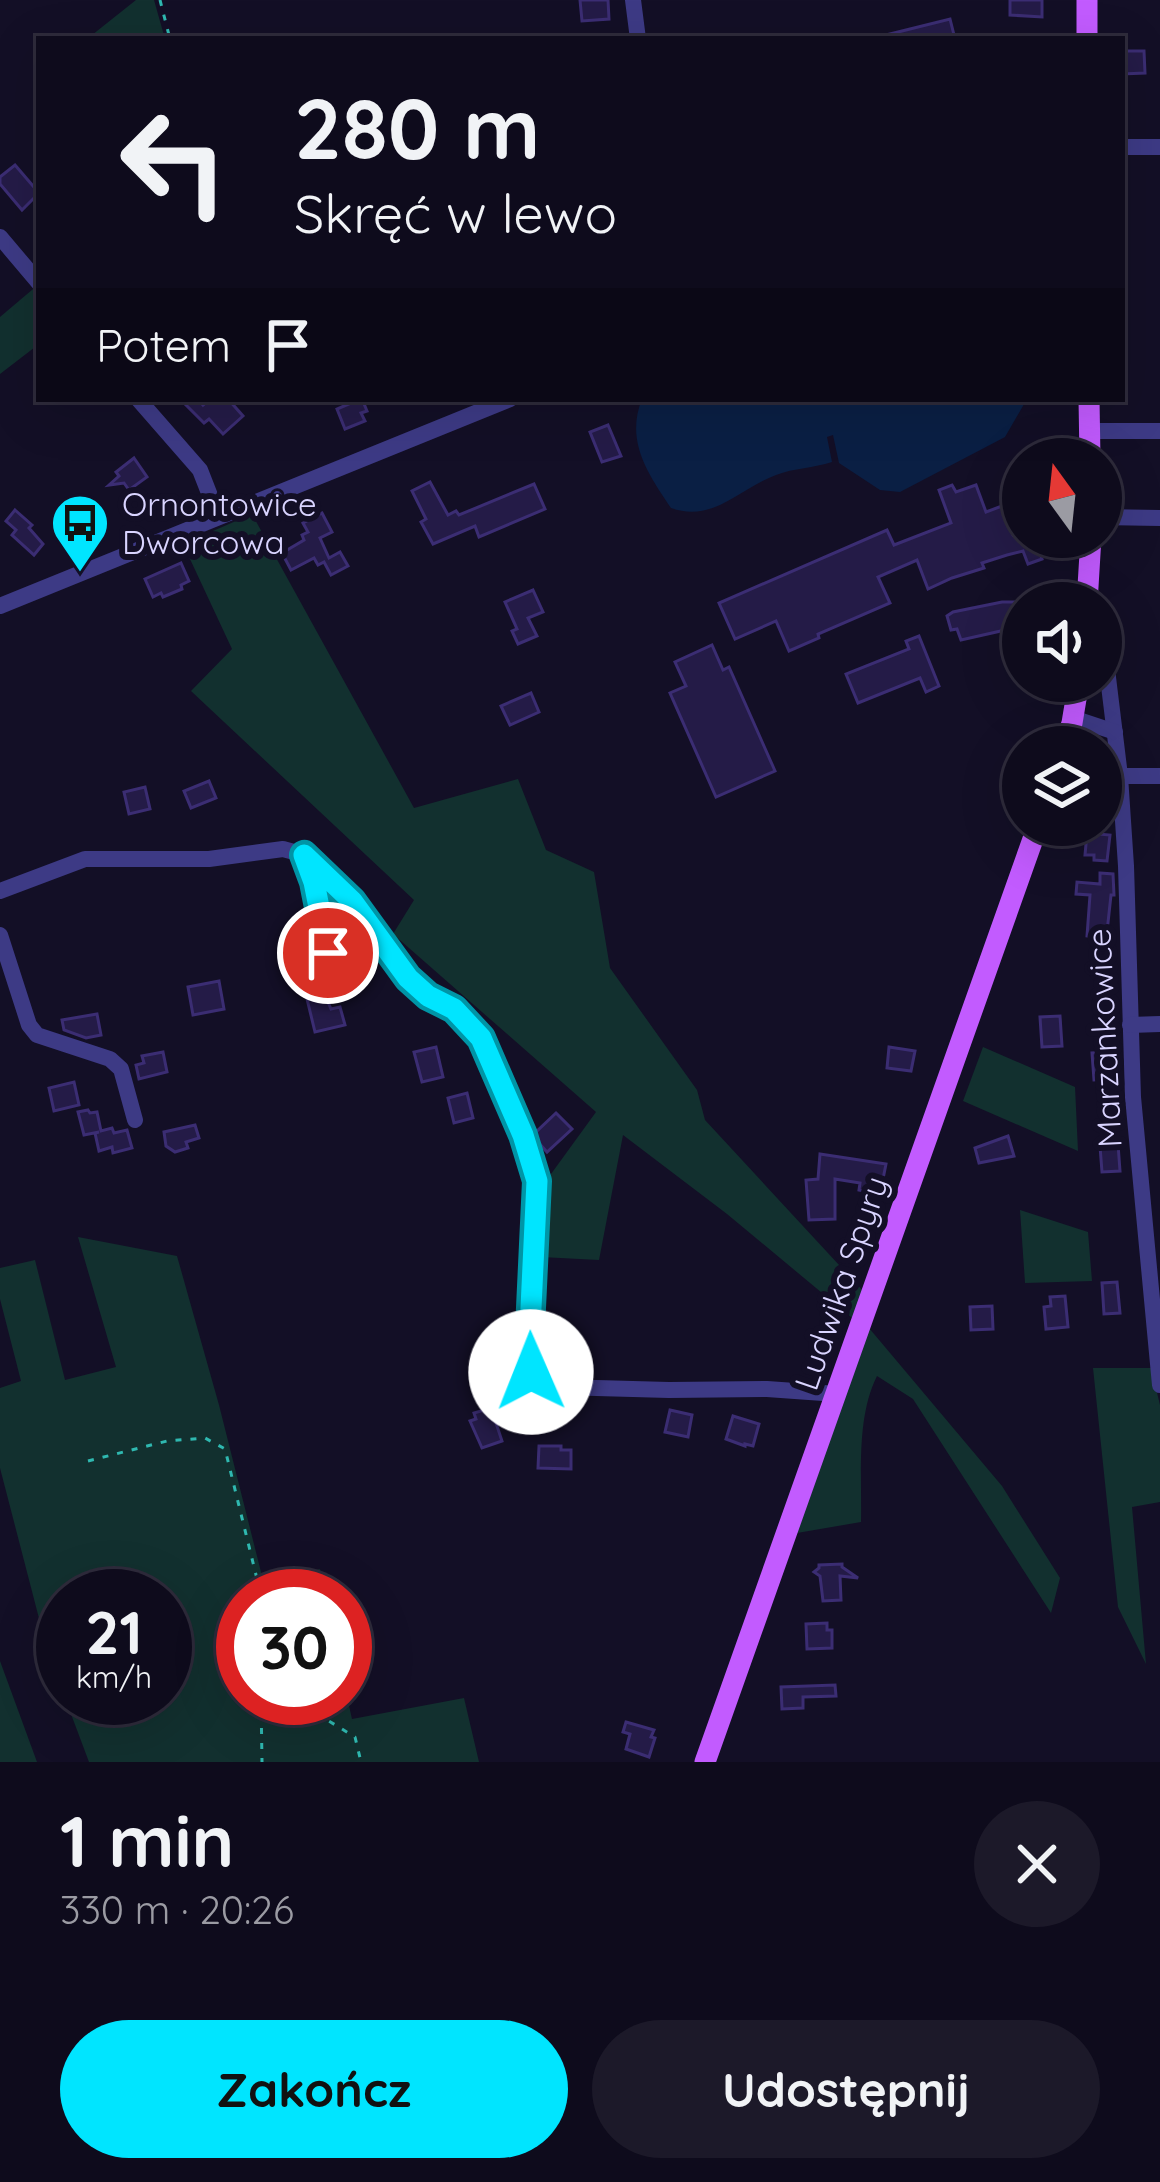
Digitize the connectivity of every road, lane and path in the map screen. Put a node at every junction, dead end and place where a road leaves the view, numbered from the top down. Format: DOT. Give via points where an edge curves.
graph roads {
  1 [pos="160,0"];
  2 [pos="633,0"];
  3 [pos="1087,0"];
  4 [pos="169,36"];
  5 [pos="638,36"];
  6 [pos="1087,36"];
  7 [pos="1125,147"];
  8 [pos="1160,147"];
  9 [pos="0,237"];
  10 [pos="36,279"];
  11 [pos="141,402"];
  12 [pos="503,402"];
  13 [pos="1089,402"];
  14 [pos="1090,431"];
  15 [pos="1160,431"];
  16 [pos="1090,438"];
  17 [pos="218,516"];
  18 [pos="1122,517"];
  19 [pos="1160,518"];
  20 [pos="0,606"];
  21 [pos="1075,702"];
  22 [pos="1072,718"];
  23 [pos="1070,726"];
  24 [pos="1097,726"];
  25 [pos="1122,776"];
  26 [pos="1160,776"];
  27 [pos="1122,806"];
  28 [pos="1031,846"];
  29 [pos="304,855"];
  30 [pos="0,891"];
  31 [pos="0,935"];
  32 [pos="336,989"];
  33 [pos="1160,1024"];
  34 [pos="1130,1025"];
  35 [pos="135,1120"];
  36 [pos="1154,1250"];
  37 [pos="1160,1385"];
  38 [pos="837,1394"];
  39 [pos="88,1461"];
  40 [pos="255,1569"];
  41 [pos="261,1725"];
  42 [pos="336,1725"];
  43 [pos="262,1762"];
  44 [pos="361,1762"];
  45 [pos="705,1762"];
  1 -- 4 [label="path"];
  2 -- 5 [label="street"];
  3 -- 6 [label="main road"];
  7 -- 8 [label="street"];
  9 -- 10 [label="street"];
  11 -- 17 [label="street" via="200,470"];
  12 -- 17 [label="street"];
  13 -- 14 [label="main road"];
  14 -- 15 [label="street"];
  14 -- 16 [label="main road"];
  17 -- 20 [label="street"];
  18 -- 19 [label="street"];
  21 -- 22 [label="main road"];
  22 -- 23 [label="main road"];
  22 -- 24 [label="street"];
  25 -- 26 [label="street"];
  27 -- 34 [label="street, Marzankowice"];
  28 -- 38 [label="main road, Ludwika Spyry"];
  29 -- 30 [label="street" via="284,849 85,860"];
  29 -- 32 [label="street"];
  29 -- 38 [label="street" via="352,901 408,978 481,1038 537,1181 529,1350 535,1379 560,1387"];
  31 -- 35 [label="street" via="29,1025 37,1035 110,1059 121,1069"];
  33 -- 34 [label="street"];
  34 -- 36 [label="street, Marzankowice"];
  36 -- 37 [label="street, Marzankowice"];
  38 -- 45 [label="main road, Ludwika Spyry"];
  39 -- 40 [label="path" via="205,1438 225,1449"];
  41 -- 43 [label="path"];
  42 -- 44 [label="path" via="355,1737"];
}
